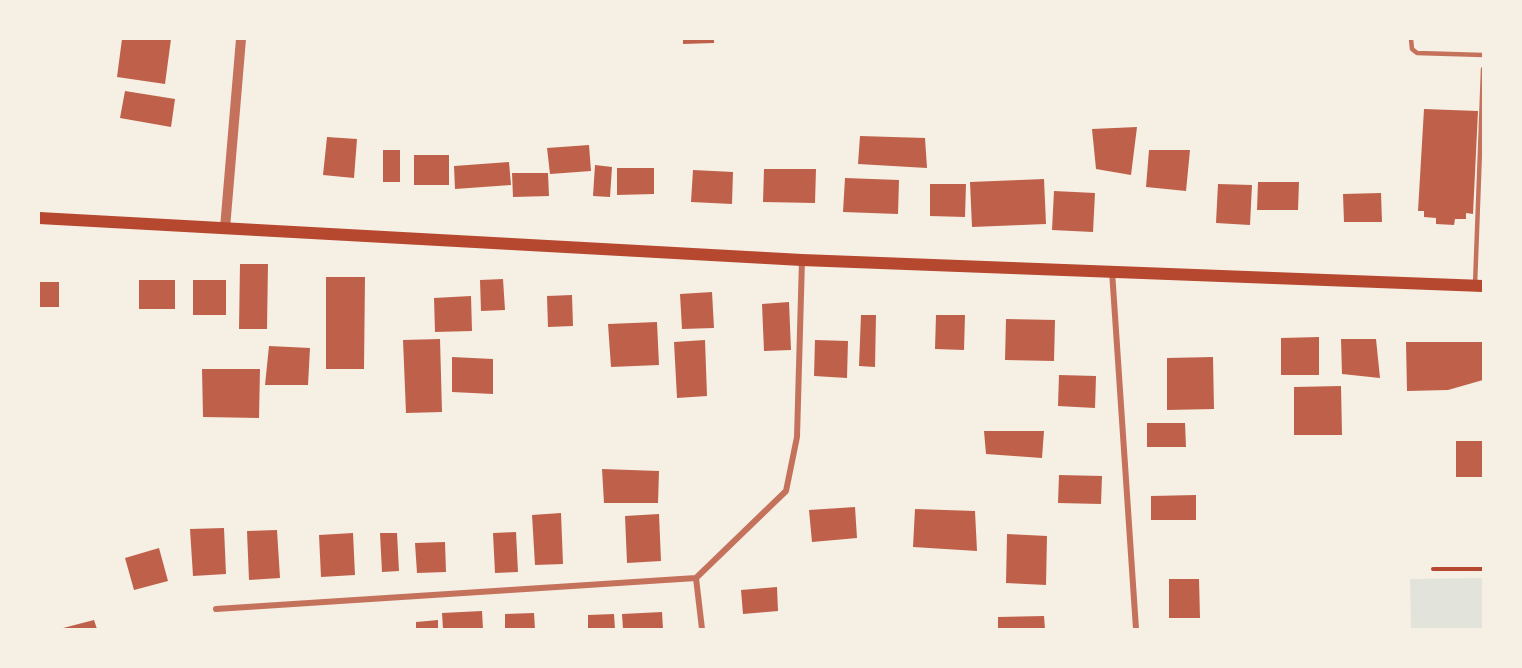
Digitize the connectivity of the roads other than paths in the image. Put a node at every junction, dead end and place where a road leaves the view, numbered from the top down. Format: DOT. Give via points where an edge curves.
graph roads {
  1 [pos="241,39"];
  2 [pos="1411,39"];
  3 [pos="1483,55"];
  4 [pos="1483,69"];
  5 [pos="39,218"];
  6 [pos="225,228"];
  7 [pos="802,260"];
  8 [pos="1112,272"];
  9 [pos="1479,286"];
  10 [pos="696,578"];
  11 [pos="216,609"];
  12 [pos="702,629"];
  13 [pos="1136,629"];
  1 -- 6 [label="street"];
  2 -- 3 [label="lane" via="1412,49 1417,53"];
  4 -- 9 [label="lane"];
  5 -- 6 [label="main road"];
  6 -- 7 [label="main road"];
  7 -- 8 [label="main road"];
  7 -- 10 [label="street" via="797,437 786,491"];
  8 -- 9 [label="main road"];
  8 -- 13 [label="street"];
  10 -- 11 [label="street"];
  10 -- 12 [label="street"];
}
